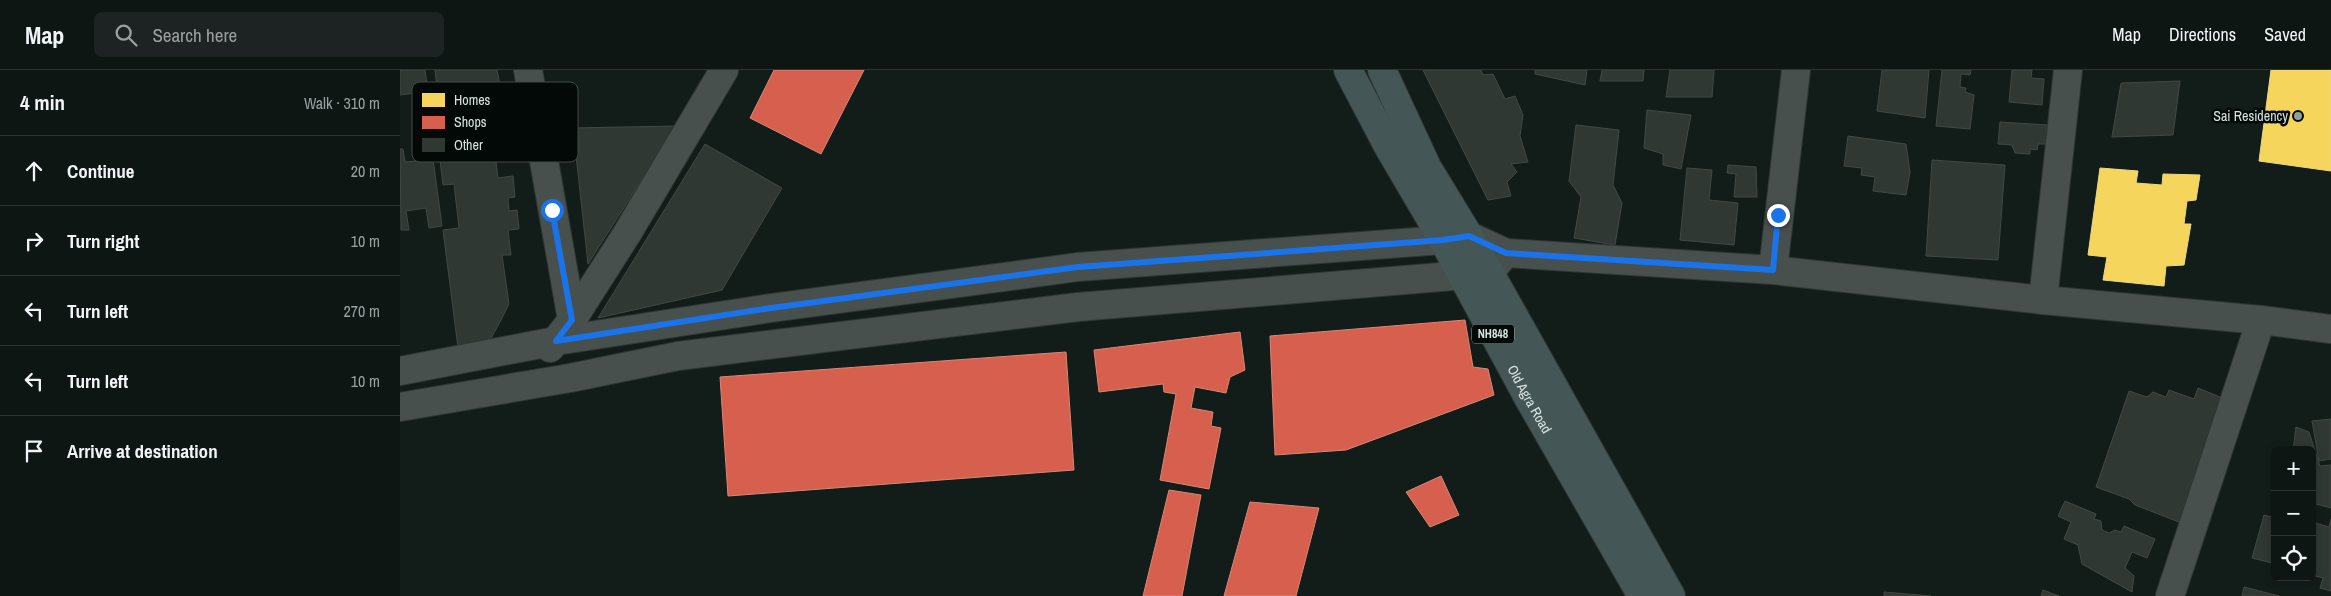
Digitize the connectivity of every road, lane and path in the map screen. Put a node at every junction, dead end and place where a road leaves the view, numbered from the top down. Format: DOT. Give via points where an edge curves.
graph roads {
  1 [pos="724,70"];
  2 [pos="1348,70"];
  3 [pos="1382,70"];
  4 [pos="1796,70"];
  5 [pos="2068,70"];
  6 [pos="541,162"];
  7 [pos="1456,238"];
  8 [pos="1497,263"];
  9 [pos="1773,270"];
  10 [pos="1460,274"];
  11 [pos="2043,300"];
  12 [pos="2261,320"];
  13 [pos="2331,329"];
  14 [pos="564,330"];
  15 [pos="400,370"];
  16 [pos="517,387"];
  17 [pos="400,407"];
  18 [pos="1642,596"];
  19 [pos="1672,596"];
  20 [pos="2170,596"];
  1 -- 14 [label="street" via="680,147"];
  2 -- 7 [label="highway, Old Agra Road / NH848" via="1389,148"];
  3 -- 7 [label="highway, Old Agra Road / NH848"];
  4 -- 9 [label="street"];
  5 -- 11 [label="street"];
  6 -- 14 [label="street"];
  7 -- 8 [label="highway, Old Agra Road / NH848"];
  7 -- 10 [label="highway, Old Agra Road / NH848"];
  7 -- 14 [label="street" via="1078,267 771,308"];
  8 -- 9 [label="street"];
  8 -- 10 [label="street"];
  8 -- 19 [label="highway, Old Agra Road / NH848"];
  9 -- 11 [label="street"];
  10 -- 16 [label="street" via="1078,307 678,356"];
  10 -- 18 [label="highway, Old Agra Road / NH848"];
  11 -- 12 [label="street"];
  12 -- 13 [label="street"];
  12 -- 20 [label="street"];
  14 -- 15 [label="street"];
  14 -- 16 [label="street"];
  16 -- 17 [label="street"];
}
